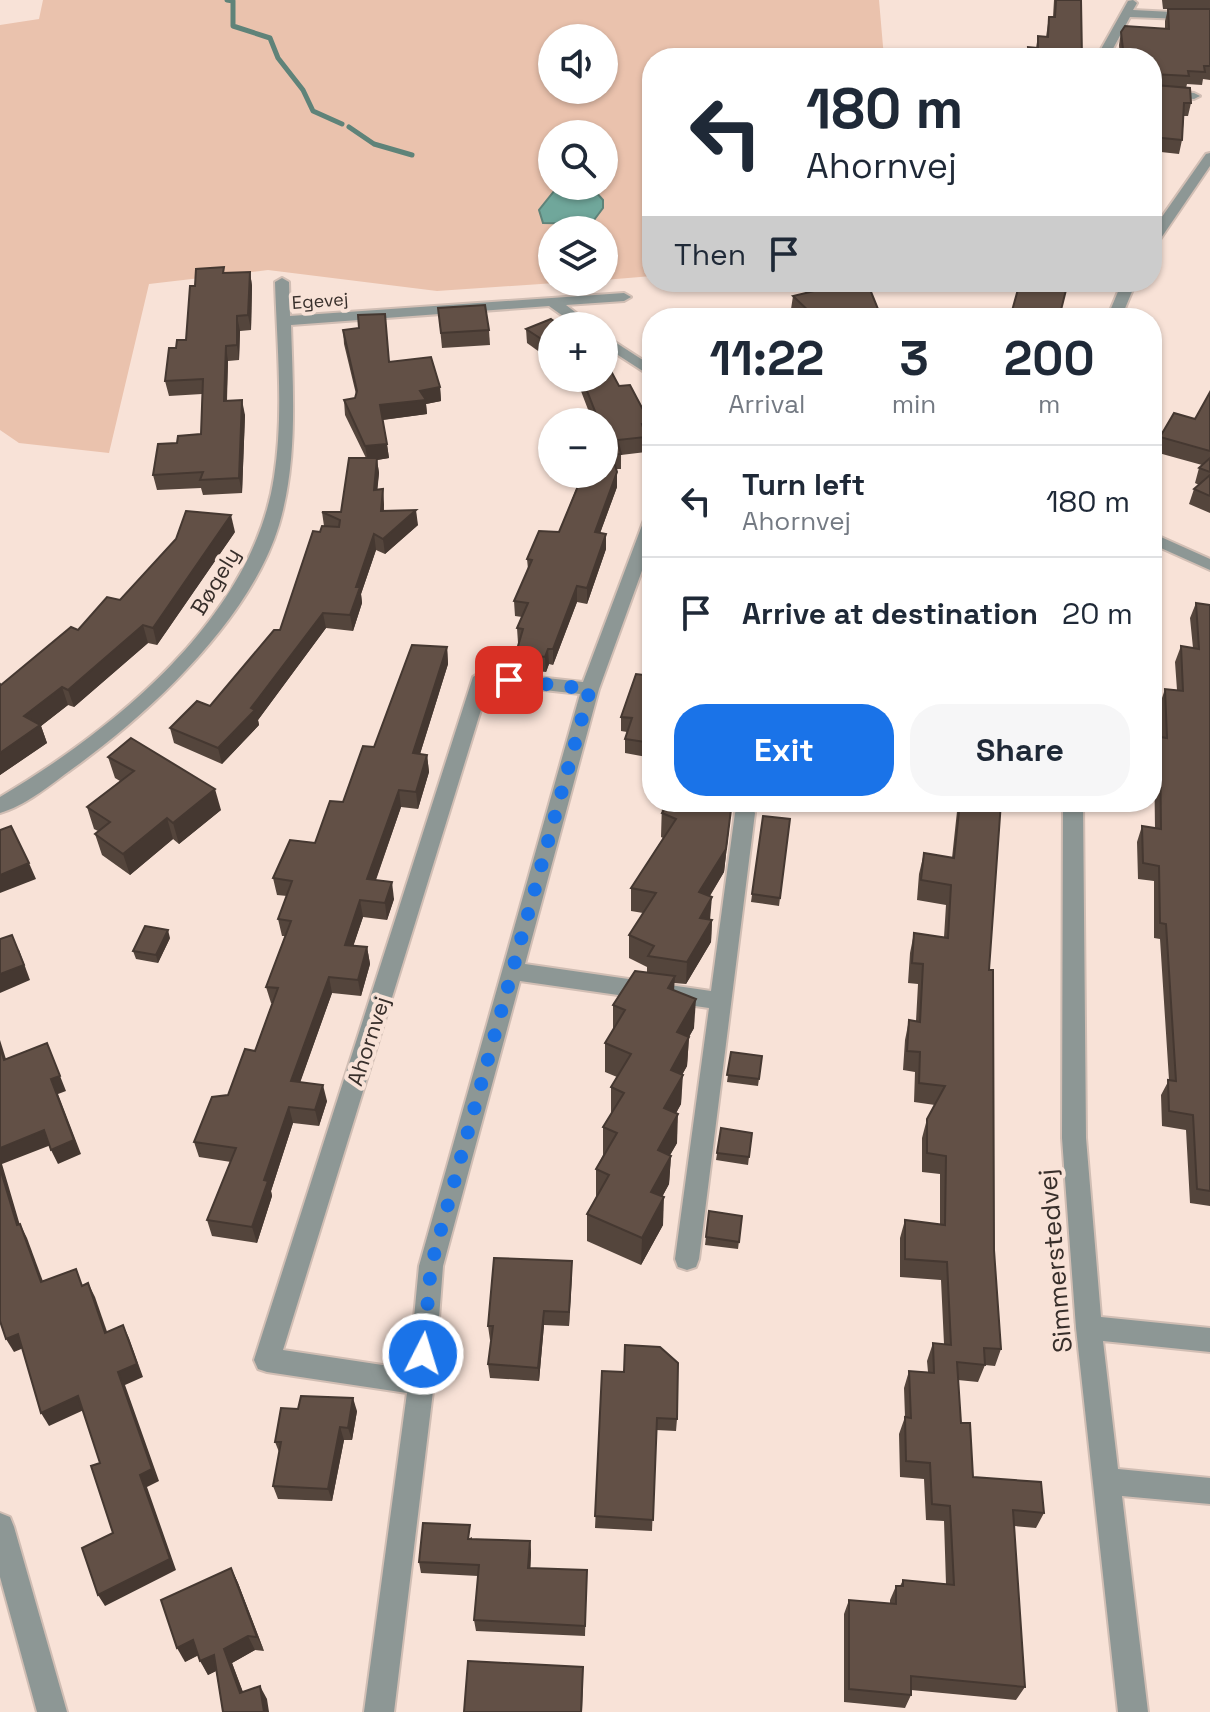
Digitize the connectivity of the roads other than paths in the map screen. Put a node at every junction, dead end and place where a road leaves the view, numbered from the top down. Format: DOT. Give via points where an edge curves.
graph roads {
  1 [pos="1135,0"];
  2 [pos="1124,13"];
  3 [pos="1210,17"];
  4 [pos="1107,48"];
  5 [pos="1162,93"];
  6 [pos="1194,96"];
  7 [pos="1210,157"];
  8 [pos="1162,227"];
  9 [pos="282,282"];
  10 [pos="624,297"];
  11 [pos="552,302"];
  12 [pos="566,312"];
  13 [pos="283,321"];
  14 [pos="618,349"];
  15 [pos="642,366"];
  16 [pos="1162,543"];
  17 [pos="642,547"];
  18 [pos="1210,565"];
  19 [pos="590,689"];
  20 [pos="0,806"];
  21 [pos="1073,812"];
  22 [pos="745,813"];
  23 [pos="512,971"];
  24 [pos="721,1001"];
  25 [pos="687,1259"];
  26 [pos="1089,1328"];
  27 [pos="1210,1340"];
  28 [pos="421,1383"];
  29 [pos="1107,1481"];
  30 [pos="1210,1491"];
  31 [pos="0,1527"];
  32 [pos="52,1712"];
  33 [pos="379,1712"];
  34 [pos="1133,1712"];
  1 -- 2 [label="street"];
  2 -- 3 [label="street"];
  2 -- 4 [label="street"];
  5 -- 6 [label="street"];
  7 -- 8 [label="street"];
  9 -- 13 [label="street, Bøgely"];
  10 -- 11 [label="street, Egevej"];
  11 -- 12 [label="street"];
  11 -- 13 [label="street, Egevej"];
  13 -- 20 [label="street, Bøgely" via="282,478 272,521 247,577 204,640 139,707"];
  14 -- 15 [label="street"];
  16 -- 18 [label="street"];
  17 -- 19 [label="street"];
  19 -- 23 [label="street"];
  19 -- 28 [label="street, Ahornvej" via="482,677 267,1360"];
  21 -- 26 [label="street, Simmerstedvej" via="1074,1138"];
  22 -- 24 [label="street"];
  23 -- 24 [label="street"];
  23 -- 28 [label="street" via="431,1266"];
  24 -- 25 [label="street"];
  26 -- 27 [label="street"];
  26 -- 29 [label="street, Simmerstedvej"];
  28 -- 33 [label="street"];
  29 -- 30 [label="street"];
  29 -- 34 [label="street, Simmerstedvej"];
  31 -- 32 [label="street"];
}
